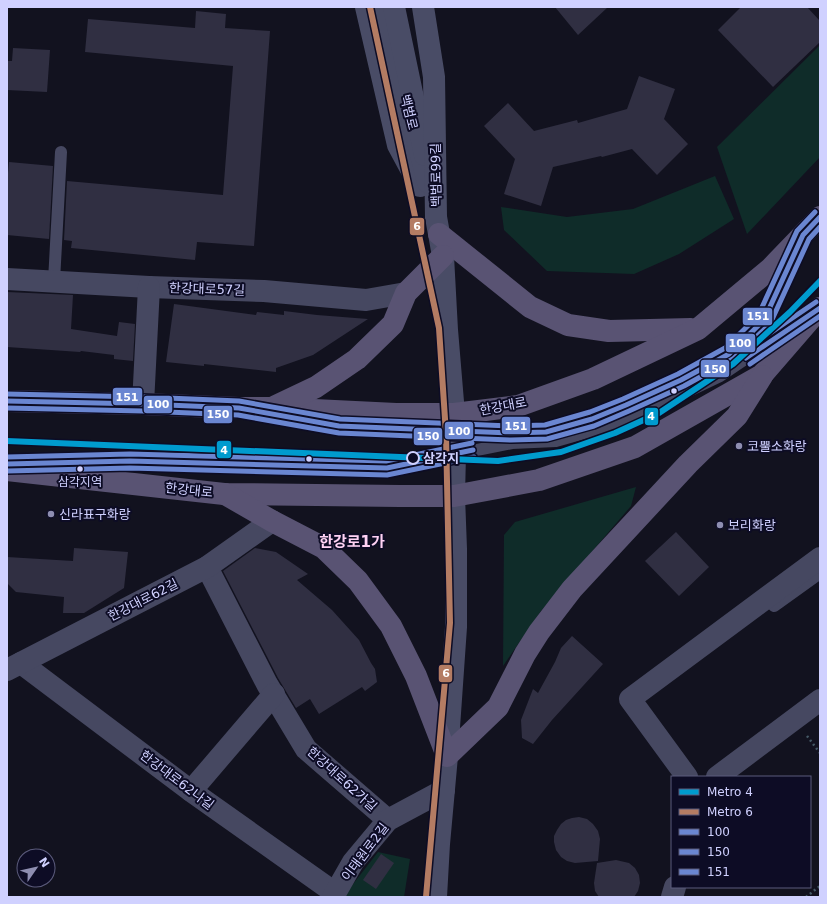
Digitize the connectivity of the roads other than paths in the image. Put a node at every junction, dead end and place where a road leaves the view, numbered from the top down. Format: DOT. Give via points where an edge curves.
graph roads {
  1 [pos="366,7"];
  2 [pos="383,7"];
  3 [pos="394,7"];
  4 [pos="423,7"];
  5 [pos="61,152"];
  6 [pos="820,217"];
  7 [pos="437,225"];
  8 [pos="803,235"];
  9 [pos="443,256"];
  10 [pos="7,278"];
  11 [pos="54,281"];
  12 [pos="149,287"];
  13 [pos="406,293"];
  14 [pos="819,309"];
  15 [pos="698,329"];
  16 [pos="762,375"];
  17 [pos="7,401"];
  18 [pos="143,404"];
  19 [pos="238,408"];
  20 [pos="273,408"];
  21 [pos="454,422"];
  22 [pos="456,454"];
  23 [pos="7,464"];
  24 [pos="7,470"];
  25 [pos="224,494"];
  26 [pos="454,496"];
  27 [pos="272,521"];
  28 [pos="820,558"];
  29 [pos="207,567"];
  30 [pos="820,573"];
  31 [pos="774,606"];
  32 [pos="14,666"];
  33 [pos="274,694"];
  34 [pos="820,700"];
  35 [pos="447,756"];
  36 [pos="686,776"];
  37 [pos="718,776"];
  38 [pos="444,790"];
  39 [pos="191,791"];
  40 [pos="388,820"];
  41 [pos="334,895"];
  42 [pos="436,897"];
  1 -- 7 [label="main road, 백범로99길" via="398,145"];
  2 -- 7 [label="main road, 백범로"];
  3 -- 7 [label="main road, 백범로" via="417,112"];
  4 -- 7 [label="main road, 백범로99길" via="434,78"];
  5 -- 11 [label="lane"];
  6 -- 8 [label="main road, 한강대로"];
  7 -- 9 [label="main road, 백범로"];
  7 -- 15 [label="main road" via="530,307 568,326 609,331"];
  8 -- 15 [label="main road, 한강대로" via="770,269"];
  8 -- 21 [label="lane" via="764,320 729,354 681,380 592,419 546,432 511,433"];
  9 -- 13 [label="main road"];
  9 -- 21 [label="main road, 백범로"];
  10 -- 11 [label="street, 한강대로57길"];
  11 -- 12 [label="street, 한강대로57길"];
  12 -- 13 [label="street, 한강대로57길" via="366,300"];
  12 -- 18 [label="street"];
  13 -- 20 [label="main road" via="393,324 357,359 316,387"];
  14 -- 16 [label="main road, 한강대로"];
  14 -- 22 [label="lane" via="720,376 655,407 602,428 556,441 512,443"];
  15 -- 21 [label="main road, 한강대로" via="593,379 518,406"];
  16 -- 26 [label="main road, 한강대로" via="631,448 539,480"];
  16 -- 35 [label="main road" via="737,416 688,464 572,589 538,632 498,707"];
  17 -- 18 [label="main road, 한강대로"];
  18 -- 19 [label="main road, 한강대로"];
  19 -- 20 [label="main road, 한강대로"];
  19 -- 21 [label="lane" via="339,426"];
  20 -- 21 [label="main road, 한강대로" via="396,414"];
  21 -- 22 [label="main road, 백범로"];
  22 -- 23 [label="lane" via="387,468 130,461"];
  22 -- 26 [label="main road, 백범로"];
  24 -- 25 [label="main road, 한강대로"];
  25 -- 26 [label="main road, 한강대로"];
  25 -- 27 [label="main road"];
  26 -- 35 [label="main road, 백범로" via="456,627"];
  27 -- 29 [label="street, 한강대로62길"];
  27 -- 35 [label="main road" via="324,548 358,581 391,626 416,676"];
  28 -- 36 [label="street" via="630,699"];
  29 -- 32 [label="street, 한강대로62길"];
  29 -- 33 [label="street, 한강대로62가길"];
  30 -- 31 [label="lane"];
  32 -- 39 [label="street, 한강대로62나길"];
  33 -- 39 [label="street"];
  33 -- 40 [label="street, 한강대로62가길" via="306,749"];
  34 -- 37 [label="street"];
  35 -- 38 [label="main road, 백범로"];
  38 -- 40 [label="street, 이태원로2길"];
  38 -- 42 [label="main road, 백범로"];
  39 -- 41 [label="street, 한강대로62나길"];
  40 -- 41 [label="street, 이태원로2길" via="353,862"];
}
